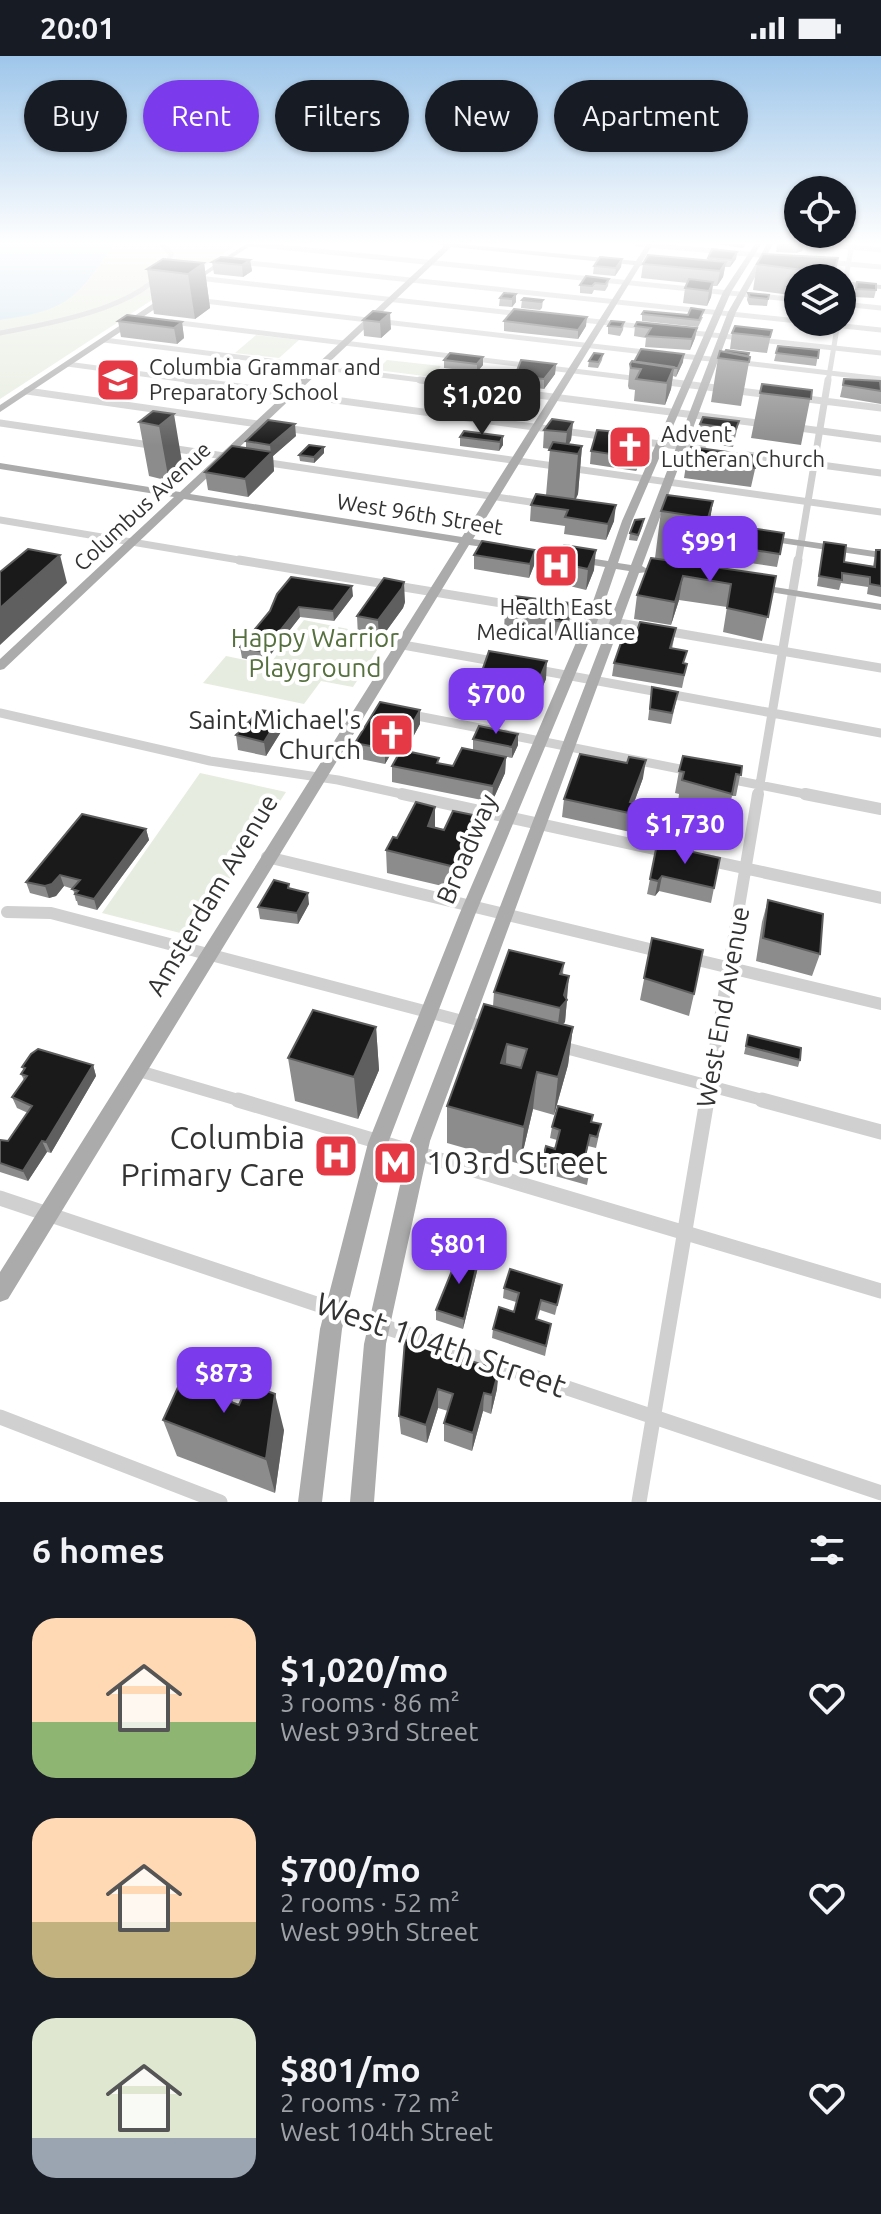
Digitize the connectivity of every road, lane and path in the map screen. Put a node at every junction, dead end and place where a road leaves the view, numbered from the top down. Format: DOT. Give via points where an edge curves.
graph roads {
  1 [pos="89,311"];
  2 [pos="153,311"];
  3 [pos="294,311"];
  4 [pos="379,311"];
  5 [pos="500,311"];
  6 [pos="608,311"];
  7 [pos="704,311"];
  8 [pos="718,313"];
  9 [pos="732,314"];
  10 [pos="533,315"];
  11 [pos="563,318"];
  12 [pos="370,320"];
  13 [pos="784,320"];
  14 [pos="162,321"];
  15 [pos="601,322"];
  16 [pos="856,327"];
  17 [pos="656,328"];
  18 [pos="670,330"];
  19 [pos="881,330"];
  20 [pos="0,333"];
  21 [pos="709,334"];
  22 [pos="723,336"];
  23 [pos="836,336"];
  24 [pos="104,340"];
  25 [pos="345,343"];
  26 [pos="587,345"];
  27 [pos="834,348"];
  28 [pos="881,353"];
  29 [pos="699,358"];
  30 [pos="714,360"];
  31 [pos="67,364"];
  32 [pos="319,368"];
  33 [pos="571,371"];
  34 [pos="830,373"];
  35 [pos="881,379"];
  36 [pos="688,385"];
  37 [pos="704,386"];
  38 [pos="27,391"];
  39 [pos="292,394"];
  40 [pos="555,397"];
  41 [pos="825,401"];
  42 [pos="881,408"];
  43 [pos="0,409"];
  44 [pos="676,413"];
  45 [pos="692,415"];
  46 [pos="0,423"];
  47 [pos="259,424"];
  48 [pos="537,427"];
  49 [pos="820,431"];
  50 [pos="881,439"];
  51 [pos="662,444"];
  52 [pos="682,447"];
  53 [pos="707,450"];
  54 [pos="738,454"];
  55 [pos="230,457"];
  56 [pos="250,460"];
  57 [pos="517,460"];
  58 [pos="814,464"];
  59 [pos="0,466"];
  60 [pos="881,473"];
  61 [pos="648,479"];
  62 [pos="668,482"];
  63 [pos="183,496"];
  64 [pos="495,497"];
  65 [pos="808,501"];
  66 [pos="550,505"];
  67 [pos="881,512"];
  68 [pos="625,516"];
  69 [pos="0,520"];
  70 [pos="660,522"];
  71 [pos="681,525"];
  72 [pos="134,540"];
  73 [pos="467,541"];
  74 [pos="801,543"];
  75 [pos="881,555"];
  76 [pos="610,564"];
  77 [pos="637,569"];
  78 [pos="659,572"];
  79 [pos="742,585"];
  80 [pos="435,591"];
  81 [pos="793,593"];
  82 [pos="881,607"];
  83 [pos="536,609"];
  84 [pos="550,611"];
  85 [pos="592,618"];
  86 [pos="616,623"];
  87 [pos="403,645"];
  88 [pos="783,651"];
  89 [pos="509,664"];
  90 [pos="0,666"];
  91 [pos="524,667"];
  92 [pos="881,668"];
  93 [pos="568,675"];
  94 [pos="594,680"];
  95 [pos="395,711"];
  96 [pos="0,713"];
  97 [pos="773,713"];
  98 [pos="881,733"];
  99 [pos="542,741"];
  100 [pos="568,746"];
  101 [pos="697,772"];
  102 [pos="712,775"];
  103 [pos="316,778"];
  104 [pos="760,785"];
  105 [pos="881,809"];
  106 [pos="509,817"];
  107 [pos="538,823"];
  108 [pos="678,854"];
  109 [pos="267,857"];
  110 [pos="694,857"];
  111 [pos="746,869"];
  112 [pos="881,898"];
  113 [pos="471,906"];
  114 [pos="7,912"];
  115 [pos="504,914"];
  116 [pos="207,954"];
  117 [pos="729,967"];
  118 [pos="881,1004"];
  119 [pos="428,1011"];
  120 [pos="464,1021"];
  121 [pos="510,1033"];
  122 [pos="539,1041"];
  123 [pos="139,1071"];
  124 [pos="709,1087"];
  125 [pos="881,1132"];
  126 [pos="378,1143"];
  127 [pos="416,1154"];
  128 [pos="0,1198"];
  129 [pos="48,1214"];
  130 [pos="685,1233"];
  131 [pos="0,1291"];
  132 [pos="881,1291"];
  133 [pos="335,1309"];
  134 [pos="379,1323"];
  135 [pos="0,1417"];
  136 [pos="653,1417"];
  137 [pos="881,1493"];
  138 [pos="220,1502"];
  139 [pos="310,1502"];
  140 [pos="362,1502"];
  141 [pos="639,1502"];
  1 -- 20 [label="street"];
  2 -- 24 [label="main road"];
  3 -- 12 [label="street"];
  4 -- 12 [label="main road, Columbus Avenue"];
  5 -- 10 [label="street"];
  6 -- 15 [label="main road, Amsterdam Avenue"];
  7 -- 8 [label="street"];
  8 -- 9 [label="street"];
  8 -- 21 [label="main road, Broadway"];
  9 -- 13 [label="street"];
  9 -- 22 [label="main road"];
  11 -- 15 [label="street"];
  12 -- 25 [label="main road, Columbus Avenue"];
  12 -- 26 [label="street"];
  14 -- 25 [label="street"];
  15 -- 17 [label="street"];
  15 -- 26 [label="main road, Amsterdam Avenue"];
  16 -- 19 [label="street"];
  18 -- 21 [label="street"];
  21 -- 22 [label="street"];
  21 -- 29 [label="main road, Broadway"];
  22 -- 27 [label="street"];
  22 -- 30 [label="main road"];
  23 -- 27 [label="street, West End Avenue"];
  24 -- 31 [label="main road"];
  24 -- 32 [label="street"];
  25 -- 32 [label="main road, Columbus Avenue"];
  25 -- 33 [label="street"];
  26 -- 29 [label="street"];
  26 -- 33 [label="main road, Amsterdam Avenue"];
  27 -- 28 [label="street"];
  27 -- 34 [label="street, West End Avenue"];
  29 -- 30 [label="street"];
  29 -- 36 [label="main road, Broadway"];
  30 -- 34 [label="street"];
  30 -- 37 [label="main road"];
  31 -- 38 [label="main road"];
  31 -- 39 [label="street"];
  32 -- 39 [label="main road, Columbus Avenue"];
  32 -- 40 [label="street"];
  33 -- 36 [label="street"];
  33 -- 40 [label="main road, Amsterdam Avenue"];
  34 -- 35 [label="street"];
  34 -- 41 [label="street, West End Avenue"];
  36 -- 37 [label="street"];
  36 -- 44 [label="main road, Broadway"];
  37 -- 41 [label="street"];
  37 -- 45 [label="main road"];
  38 -- 43 [label="main road"];
  38 -- 47 [label="street"];
  39 -- 47 [label="main road, Columbus Avenue"];
  39 -- 48 [label="street"];
  40 -- 44 [label="street"];
  40 -- 48 [label="main road, Amsterdam Avenue"];
  41 -- 42 [label="street"];
  41 -- 49 [label="street, West End Avenue"];
  44 -- 45 [label="street"];
  44 -- 51 [label="main road, Broadway"];
  45 -- 49 [label="street"];
  45 -- 52 [label="main road"];
  46 -- 55 [label="street"];
  47 -- 55 [label="main road, Columbus Avenue"];
  47 -- 57 [label="street"];
  48 -- 51 [label="street"];
  48 -- 57 [label="main road, Amsterdam Avenue"];
  49 -- 50 [label="street"];
  49 -- 58 [label="street, West End Avenue"];
  51 -- 52 [label="street"];
  51 -- 61 [label="main road, Broadway"];
  52 -- 53 [label="street"];
  52 -- 62 [label="main road"];
  54 -- 58 [label="street"];
  55 -- 63 [label="main road, Columbus Avenue"];
  56 -- 64 [label="street"];
  57 -- 61 [label="street"];
  57 -- 64 [label="main road, Amsterdam Avenue"];
  58 -- 60 [label="street"];
  58 -- 65 [label="street, West End Avenue"];
  59 -- 63 [label="main road, West 96th Street"];
  61 -- 62 [label="street"];
  61 -- 68 [label="main road, Broadway"];
  62 -- 65 [label="street"];
  62 -- 70 [label="main road"];
  63 -- 72 [label="main road, Columbus Avenue"];
  63 -- 73 [label="main road, West 96th Street"];
  64 -- 66 [label="street"];
  64 -- 73 [label="main road, Amsterdam Avenue"];
  65 -- 67 [label="street"];
  65 -- 74 [label="street, West End Avenue"];
  68 -- 70 [label="main road"];
  68 -- 76 [label="main road, Broadway"];
  69 -- 72 [label="street"];
  70 -- 77 [label="main road"];
  71 -- 74 [label="main road"];
  72 -- 80 [label="street"];
  72 -- 90 [label="main road, Columbus Avenue"];
  73 -- 76 [label="main road, West 96th Street"];
  73 -- 80 [label="main road, Amsterdam Avenue"];
  74 -- 75 [label="main road"];
  74 -- 81 [label="street, West End Avenue"];
  76 -- 77 [label="main road, West 96th Street"];
  76 -- 85 [label="main road, Broadway"];
  77 -- 78 [label="main road, West 96th Street"];
  77 -- 86 [label="main road"];
  79 -- 81 [label="main road"];
  80 -- 83 [label="street"];
  80 -- 87 [label="main road, Amsterdam Avenue"];
  81 -- 82 [label="main road"];
  81 -- 88 [label="street, West End Avenue"];
  84 -- 85 [label="street"];
  85 -- 86 [label="street"];
  85 -- 93 [label="main road, Broadway"];
  86 -- 88 [label="street"];
  86 -- 94 [label="main road"];
  87 -- 89 [label="street"];
  87 -- 103 [label="main road, Amsterdam Avenue" via="370,706"];
  88 -- 92 [label="street"];
  88 -- 97 [label="street, West End Avenue"];
  91 -- 93 [label="street"];
  93 -- 94 [label="street"];
  93 -- 99 [label="main road, Broadway"];
  94 -- 97 [label="street"];
  94 -- 100 [label="main road"];
  95 -- 99 [label="street"];
  96 -- 103 [label="street" via="204,760"];
  97 -- 98 [label="street"];
  97 -- 104 [label="street, West End Avenue"];
  99 -- 100 [label="street"];
  99 -- 106 [label="main road, Broadway"];
  100 -- 101 [label="street"];
  100 -- 107 [label="main road"];
  102 -- 104 [label="street"];
  103 -- 106 [label="street"];
  103 -- 109 [label="main road, Amsterdam Avenue"];
  104 -- 105 [label="street"];
  104 -- 111 [label="street, West End Avenue"];
  106 -- 107 [label="street"];
  106 -- 113 [label="main road, Broadway"];
  107 -- 108 [label="street"];
  107 -- 115 [label="main road"];
  109 -- 113 [label="street"];
  109 -- 116 [label="main road, Amsterdam Avenue"];
  110 -- 111 [label="street"];
  111 -- 112 [label="street"];
  111 -- 117 [label="street, West End Avenue"];
  113 -- 115 [label="street"];
  113 -- 119 [label="main road, Broadway"];
  114 -- 116 [label="street" via="51,913"];
  115 -- 117 [label="street"];
  115 -- 120 [label="main road"];
  116 -- 119 [label="street"];
  116 -- 123 [label="main road, Amsterdam Avenue"];
  117 -- 118 [label="street"];
  117 -- 124 [label="street, West End Avenue"];
  119 -- 120 [label="street"];
  119 -- 126 [label="main road, Broadway"];
  120 -- 121 [label="street"];
  120 -- 127 [label="main road"];
  122 -- 124 [label="street"];
  123 -- 126 [label="street"];
  123 -- 129 [label="main road, Amsterdam Avenue"];
  124 -- 125 [label="street"];
  124 -- 130 [label="street, West End Avenue"];
  126 -- 127 [label="street"];
  126 -- 133 [label="main road, Broadway"];
  127 -- 130 [label="street"];
  127 -- 134 [label="main road"];
  128 -- 129 [label="street, West 104th Street"];
  129 -- 131 [label="main road, Amsterdam Avenue"];
  129 -- 133 [label="street, West 104th Street"];
  130 -- 132 [label="street"];
  130 -- 136 [label="street, West End Avenue"];
  133 -- 134 [label="street, West 104th Street"];
  133 -- 139 [label="main road, Broadway"];
  134 -- 136 [label="street, West 104th Street"];
  134 -- 140 [label="main road"];
  135 -- 138 [label="street"];
  136 -- 137 [label="street, West 104th Street"];
  136 -- 141 [label="street, West End Avenue"];
}
